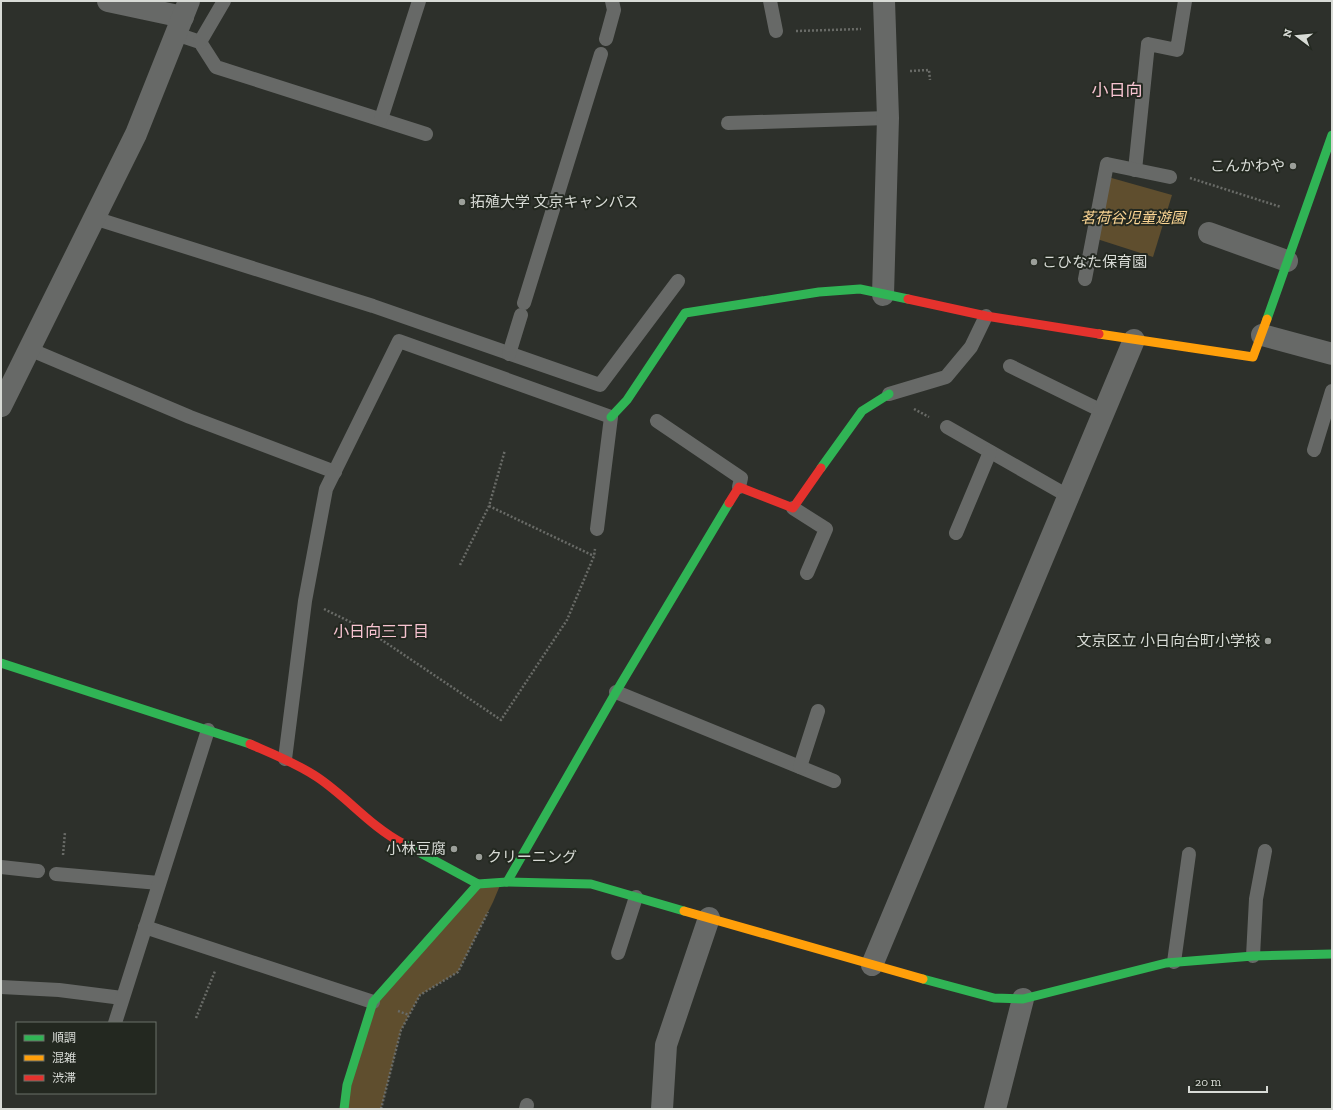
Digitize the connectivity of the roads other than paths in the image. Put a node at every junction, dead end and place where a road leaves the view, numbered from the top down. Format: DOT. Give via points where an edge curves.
graph roads {
  1 [pos="108,1"];
  2 [pos="224,1"];
  3 [pos="419,1"];
  4 [pos="612,1"];
  5 [pos="770,1"];
  6 [pos="884,1"];
  7 [pos="1185,1"];
  8 [pos="183,17"];
  9 [pos="776,31"];
  10 [pos="606,39"];
  11 [pos="200,42"];
  12 [pos="601,54"];
  13 [pos="888,118"];
  14 [pos="381,120"];
  15 [pos="728,123"];
  16 [pos="426,134"];
  17 [pos="1332,135"];
  18 [pos="1135,170"];
  19 [pos="1170,177"];
  20 [pos="94,218"];
  21 [pos="1209,233"];
  22 [pos="1287,261"];
  23 [pos="1085,278"];
  24 [pos="678,281"];
  25 [pos="883,294"];
  26 [pos="986,316"];
  27 [pos="1262,335"];
  28 [pos="1134,340"];
  29 [pos="29,349"];
  30 [pos="509,354"];
  31 [pos="1332,354"];
  32 [pos="1010,366"];
  33 [pos="1332,391"];
  34 [pos="889,394"];
  35 [pos="1,406"];
  36 [pos="1104,412"];
  37 [pos="610,417"];
  38 [pos="657,421"];
  39 [pos="947,427"];
  40 [pos="1314,450"];
  41 [pos="990,452"];
  42 [pos="335,472"];
  43 [pos="739,487"];
  44 [pos="1068,496"];
  45 [pos="793,508"];
  46 [pos="597,529"];
  47 [pos="956,533"];
  48 [pos="807,573"];
  49 [pos="1,663"];
  50 [pos="616,692"];
  51 [pos="818,711"];
  52 [pos="208,730"];
  53 [pos="285,759"];
  54 [pos="800,767"];
  55 [pos="834,781"];
  56 [pos="1265,850"];
  57 [pos="1189,854"];
  58 [pos="1,867"];
  59 [pos="38,871"];
  60 [pos="56,874"];
  61 [pos="159,882"];
  62 [pos="504,882"];
  63 [pos="478,884"];
  64 [pos="636,898"];
  65 [pos="709,918"];
  66 [pos="145,927"];
  67 [pos="618,953"];
  68 [pos="1332,954"];
  69 [pos="1253,956"];
  70 [pos="1174,962"];
  71 [pos="872,965"];
  72 [pos="1,987"];
  73 [pos="122,998"];
  74 [pos="1023,999"];
  75 [pos="373,1002"];
  76 [pos="115,1022"];
  77 [pos="344,1109"];
  78 [pos="662,1109"];
  79 [pos="995,1109"];
  1 -- 8 [label="street"];
  2 -- 11 [label="lane"];
  3 -- 14 [label="lane"];
  4 -- 10 [label="lane" via="614,10"];
  5 -- 9 [label="lane"];
  6 -- 13 [label="street"];
  7 -- 18 [label="lane" via="1176,50 1148,44"];
  8 -- 11 [label="lane"];
  8 -- 20 [label="street" via="136,134"];
  11 -- 14 [label="lane" via="216,67"];
  12 -- 30 [label="lane"];
  13 -- 15 [label="lane"];
  13 -- 25 [label="street"];
  14 -- 16 [label="lane"];
  17 -- 22 [label="street"];
  18 -- 19 [label="lane"];
  18 -- 23 [label="lane" via="1107,164"];
  20 -- 29 [label="street"];
  20 -- 30 [label="lane" via="373,306"];
  21 -- 22 [label="street"];
  22 -- 27 [label="street"];
  24 -- 30 [label="lane" via="600,385"];
  25 -- 26 [label="street"];
  25 -- 37 [label="street" via="860,289 819,292 685,313 627,400"];
  26 -- 28 [label="street"];
  26 -- 34 [label="lane" via="971,347 946,377"];
  27 -- 28 [label="street" via="1253,357"];
  27 -- 31 [label="street"];
  28 -- 36 [label="street"];
  29 -- 35 [label="street"];
  29 -- 42 [label="lane" via="190,417"];
  32 -- 36 [label="lane"];
  33 -- 40 [label="lane"];
  34 -- 45 [label="street" via="862,411"];
  36 -- 44 [label="street"];
  37 -- 42 [label="lane" via="399,341"];
  37 -- 46 [label="lane"];
  38 -- 43 [label="lane" via="741,478"];
  39 -- 41 [label="lane"];
  41 -- 44 [label="lane"];
  41 -- 47 [label="lane"];
  42 -- 53 [label="lane" via="326,489 305,600"];
  43 -- 45 [label="street"];
  43 -- 50 [label="street"];
  44 -- 71 [label="street"];
  45 -- 48 [label="lane" via="826,529"];
  49 -- 52 [label="street"];
  50 -- 54 [label="lane"];
  50 -- 62 [label="street"];
  51 -- 54 [label="lane"];
  52 -- 53 [label="street"];
  52 -- 61 [label="lane"];
  53 -- 63 [label="street" via="317,777 388,836"];
  54 -- 55 [label="lane"];
  56 -- 69 [label="lane" via="1256,899"];
  57 -- 70 [label="lane"];
  58 -- 59 [label="lane"];
  60 -- 61 [label="lane"];
  61 -- 66 [label="lane"];
  62 -- 63 [label="street"];
  62 -- 64 [label="street" via="591,884"];
  63 -- 75 [label="street"];
  64 -- 65 [label="street"];
  64 -- 67 [label="lane"];
  65 -- 71 [label="street"];
  65 -- 78 [label="street" via="666,1045"];
  66 -- 73 [label="lane"];
  66 -- 75 [label="lane"];
  68 -- 69 [label="street"];
  69 -- 70 [label="street"];
  70 -- 74 [label="street"];
  71 -- 74 [label="street" via="994,998"];
  72 -- 73 [label="lane" via="59,990"];
  73 -- 76 [label="lane"];
  74 -- 79 [label="street"];
  75 -- 77 [label="street" via="347,1085"];
}
